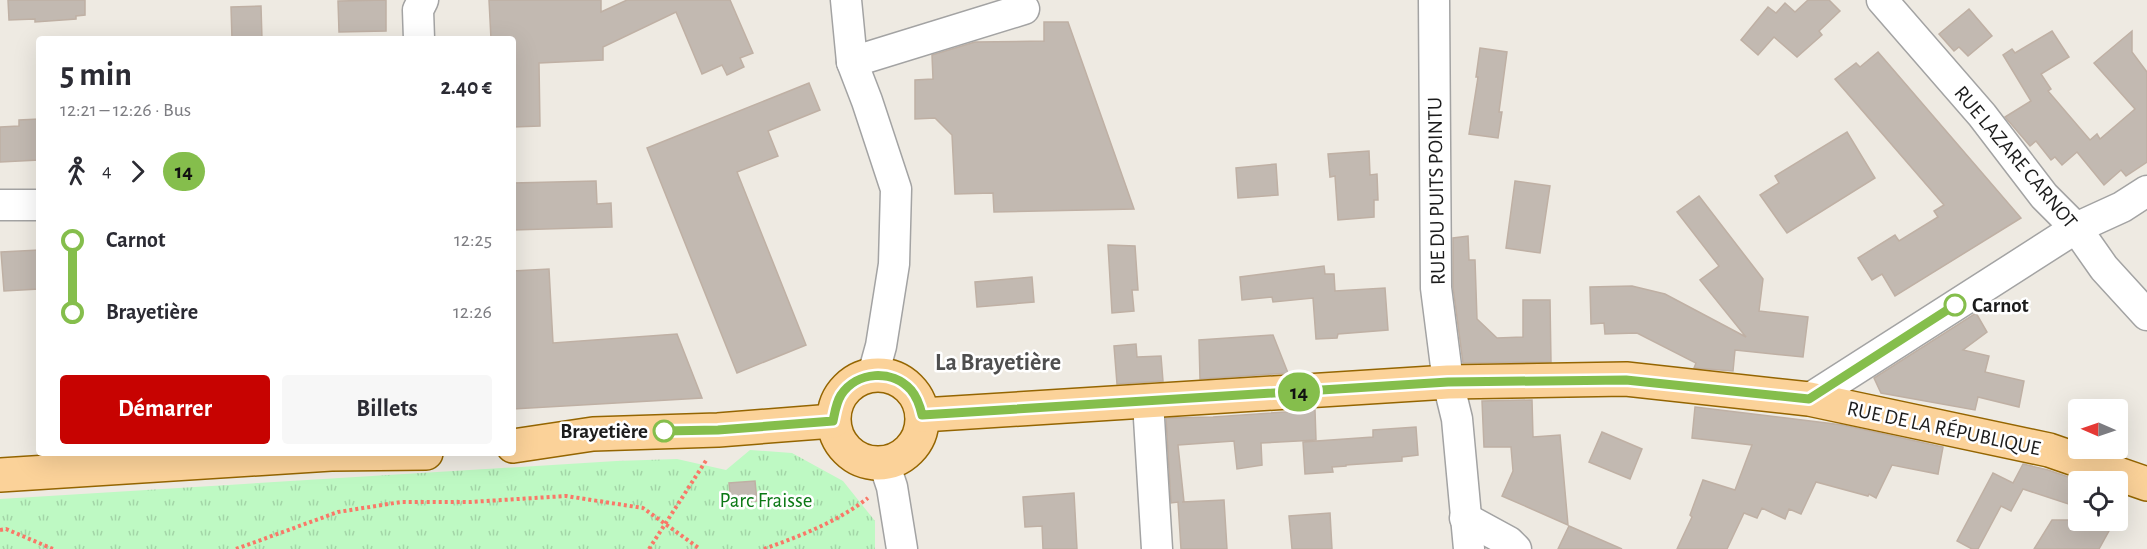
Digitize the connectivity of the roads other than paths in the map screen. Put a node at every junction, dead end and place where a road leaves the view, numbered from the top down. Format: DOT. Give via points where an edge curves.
graph roads {
  1 [pos="846,0"];
  2 [pos="1434,0"];
  3 [pos="1882,0"];
  4 [pos="1024,9"];
  5 [pos="852,62"];
  6 [pos="2147,191"];
  7 [pos="36,204"];
  8 [pos="0,205"];
  9 [pos="2076,228"];
  10 [pos="2147,315"];
  11 [pos="873,375"];
  12 [pos="1448,382"];
  13 [pos="1809,399"];
  14 [pos="1148,402"];
  15 [pos="922,415"];
  16 [pos="833,421"];
  17 [pos="516,446"];
  18 [pos="301,456"];
  19 [pos="888,475"];
  20 [pos="0,476"];
  21 [pos="2147,484"];
  22 [pos="1465,518"];
  23 [pos="902,549"];
  24 [pos="1157,549"];
  25 [pos="1469,549"];
  26 [pos="1516,549"];
  1 -- 5 [label="street"];
  2 -- 12 [label="street, RUE DU PUITS POINTU" via="1436,288"];
  3 -- 9 [label="street, RUE LAZARE CARNOT" via="1982,115 2044,196"];
  4 -- 5 [label="street"];
  5 -- 11 [label="street" via="896,189 894,264"];
  6 -- 9 [label="street"];
  7 -- 8 [label="street"];
  9 -- 10 [label="street, RUE LAZARE CARNOT" via="2104,268"];
  9 -- 13 [label="street"];
  11 -- 15 [label="main road" via="900,381 919,402"];
  11 -- 16 [label="main road" via="861,378 842,394"];
  12 -- 13 [label="main road, RUE DE LA RÉPUBLIQUE" via="1626,380"];
  12 -- 14 [label="main road, RUE DE LA RÉPUBLIQUE"];
  12 -- 22 [label="street, RUE DU PUITS POINTU" via="1457,420"];
  13 -- 21 [label="main road, RUE DE LA RÉPUBLIQUE" via="2049,450"];
  14 -- 15 [label="main road, RUE DE LA RÉPUBLIQUE"];
  14 -- 24 [label="street"];
  15 -- 19 [label="main road" via="916,441 897,459"];
  16 -- 17 [label="main road" via="593,434"];
  16 -- 19 [label="main road" via="844,447"];
  18 -- 20 [label="main road"];
  19 -- 23 [label="street"];
  22 -- 25 [label="street, RUE DU PUITS POINTU"];
  22 -- 26 [label="street"];
}
